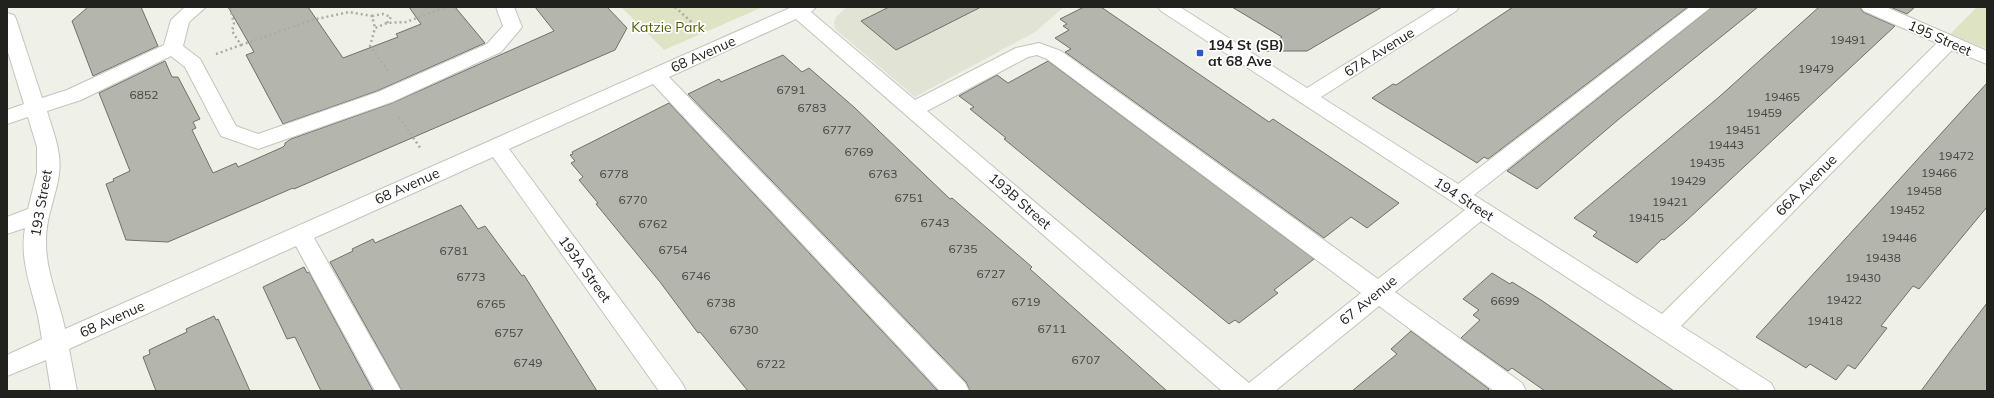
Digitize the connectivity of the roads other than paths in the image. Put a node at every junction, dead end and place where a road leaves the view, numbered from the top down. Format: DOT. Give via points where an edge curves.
graph roads {
  1 [pos="197,7"];
  2 [pos="505,7"];
  3 [pos="1450,7"];
  4 [pos="1702,7"];
  5 [pos="1870,7"];
  6 [pos="803,9"];
  7 [pos="1181,10"];
  8 [pos="7,19"];
  9 [pos="1948,42"];
  10 [pos="173,48"];
  11 [pos="1987,58"];
  12 [pos="656,75"];
  13 [pos="1307,97"];
  14 [pos="34,108"];
  15 [pos="914,110"];
  16 [pos="7,117"];
  17 [pos="496,146"];
  18 [pos="1459,195"];
  19 [pos="1481,210"];
  20 [pos="38,214"];
  21 [pos="7,226"];
  22 [pos="301,234"];
  23 [pos="1378,292"];
  24 [pos="1664,328"];
  25 [pos="55,344"];
  26 [pos="7,366"];
  27 [pos="64,391"];
  28 [pos="388,391"];
  29 [pos="674,391"];
  30 [pos="956,391"];
  31 [pos="1240,391"];
  32 [pos="1256,391"];
  33 [pos="1513,391"];
  34 [pos="1762,391"];
  1 -- 10 [label="street" via="180,20"];
  2 -- 10 [label="street" via="513,27 494,48 393,93 258,142 228,131 193,63"];
  3 -- 13 [label="street, 67A Avenue"];
  4 -- 18 [label="street"];
  5 -- 9 [label="street, 195 Street"];
  6 -- 12 [label="street, 68 Avenue"];
  6 -- 15 [label="street, 193B Street"];
  7 -- 13 [label="street, 194 Street"];
  8 -- 14 [label="street, 193 Street"];
  9 -- 11 [label="street, 195 Street"];
  9 -- 24 [label="street, 66A Avenue"];
  10 -- 14 [label="street" via="74,95"];
  12 -- 17 [label="street, 68 Avenue"];
  12 -- 30 [label="street"];
  13 -- 18 [label="street, 194 Street"];
  14 -- 16 [label="street"];
  14 -- 20 [label="street, 193 Street" via="48,147 48,173"];
  15 -- 23 [label="street" via="1023,52 1039,49 1054,55"];
  15 -- 31 [label="street, 193B Street"];
  17 -- 22 [label="street, 68 Avenue"];
  17 -- 29 [label="street, 193A Street"];
  18 -- 19 [label="street, 194 Street"];
  19 -- 23 [label="street, 67 Avenue"];
  19 -- 24 [label="street, 194 Street"];
  20 -- 21 [label="street"];
  20 -- 25 [label="street, 193 Street" via="34,241 35,261 49,310"];
  22 -- 25 [label="street, 68 Avenue"];
  22 -- 28 [label="street"];
  23 -- 32 [label="street, 67 Avenue"];
  23 -- 33 [label="street"];
  24 -- 34 [label="street, 194 Street"];
  25 -- 26 [label="street, 68 Avenue"];
  25 -- 27 [label="street, 193 Street"];
}
